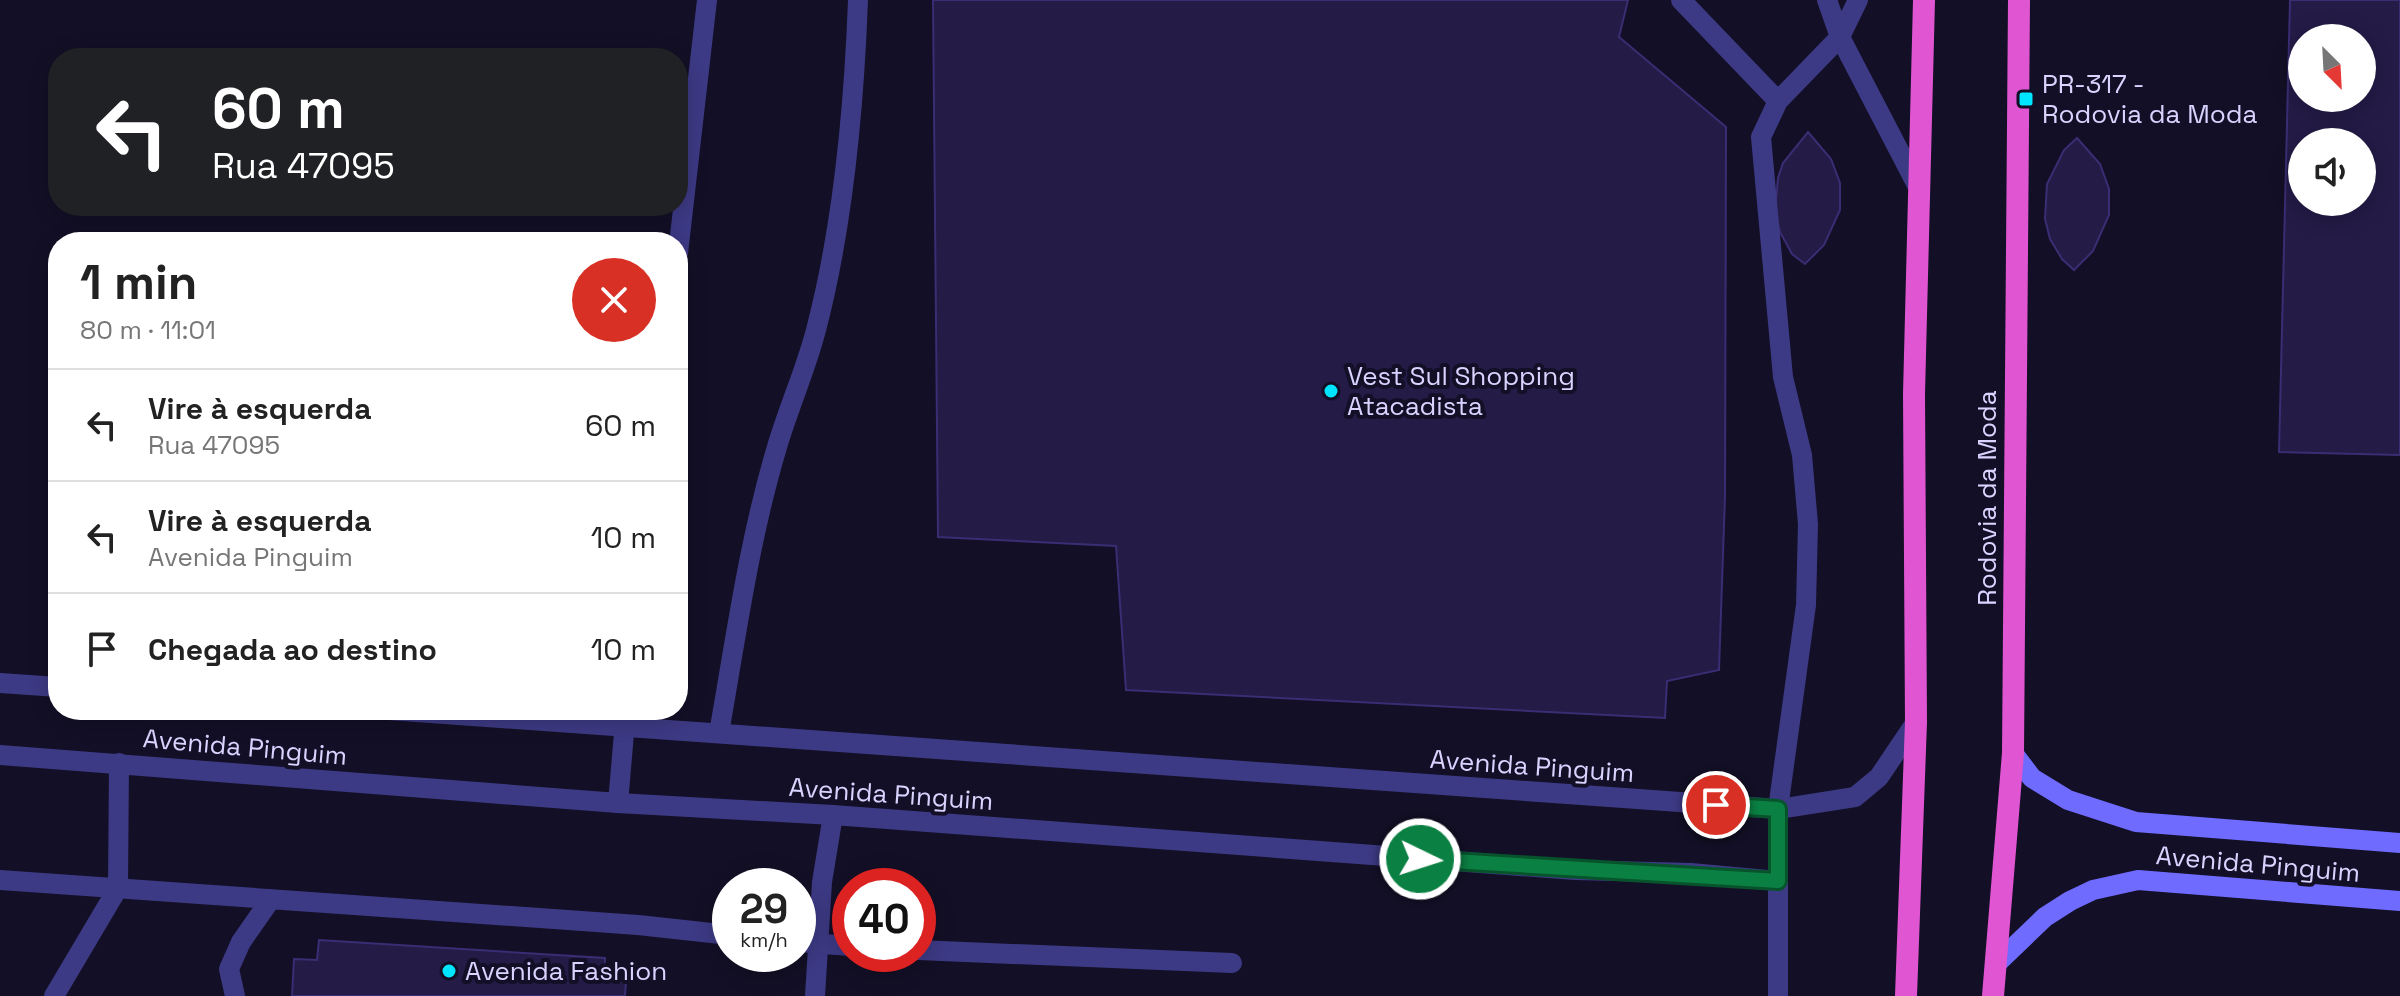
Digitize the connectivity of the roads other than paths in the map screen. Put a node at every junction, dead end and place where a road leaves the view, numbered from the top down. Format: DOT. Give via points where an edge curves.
graph roads {
  1 [pos="707,0"];
  2 [pos="858,0"];
  3 [pos="1681,0"];
  4 [pos="1827,0"];
  5 [pos="1858,0"];
  6 [pos="1924,0"];
  7 [pos="2019,0"];
  8 [pos="1840,37"];
  9 [pos="1778,101"];
  10 [pos="688,166"];
  11 [pos="1919,189"];
  12 [pos="0,683"];
  13 [pos="48,686"];
  14 [pos="0,694"];
  15 [pos="625,720"];
  16 [pos="638,720"];
  17 [pos="1916,722"];
  18 [pos="719,733"];
  19 [pos="2013,753"];
  20 [pos="0,755"];
  21 [pos="119,763"];
  22 [pos="618,803"];
  23 [pos="1778,809"];
  24 [pos="833,815"];
  25 [pos="2400,843"];
  26 [pos="0,880"];
  27 [pos="1778,881"];
  28 [pos="118,888"];
  29 [pos="271,899"];
  30 [pos="2400,901"];
  31 [pos="712,934"];
  32 [pos="816,944"];
  33 [pos="820,944"];
  34 [pos="832,945"];
  35 [pos="936,951"];
  36 [pos="1232,963"];
  37 [pos="1995,965"];
  38 [pos="54,996"];
  39 [pos="235,996"];
  40 [pos="815,996"];
  41 [pos="1778,996"];
  42 [pos="1906,996"];
  43 [pos="1993,996"];
  1 -- 10 [label="street"];
  2 -- 18 [label="street" via="837,227 817,327 776,447 749,561"];
  3 -- 9 [label="street"];
  4 -- 8 [label="street"];
  5 -- 8 [label="street"];
  6 -- 11 [label="highway"];
  7 -- 19 [label="highway, Rodovia da Moda"];
  8 -- 9 [label="street"];
  8 -- 11 [label="street"];
  9 -- 23 [label="street" via="1761,137 1783,377 1802,455 1808,524 1806,605"];
  11 -- 17 [label="highway"];
  12 -- 13 [label="street"];
  12 -- 14 [label="street"];
  15 -- 22 [label="street"];
  16 -- 18 [label="street, Avenida Pinguim"];
  17 -- 23 [label="street, Avenida Pinguim" via="1879,777 1855,797"];
  17 -- 42 [label="highway"];
  18 -- 23 [label="street, Avenida Pinguim"];
  19 -- 25 [label="main road, Avenida Pinguim" via="2032,778 2068,800 2136,822"];
  19 -- 37 [label="highway, Rodovia da Moda"];
  20 -- 21 [label="street, Avenida Pinguim"];
  21 -- 22 [label="street, Avenida Pinguim"];
  21 -- 28 [label="street"];
  22 -- 24 [label="street, Avenida Pinguim"];
  23 -- 27 [label="street"];
  24 -- 27 [label="street, Avenida Pinguim"];
  24 -- 33 [label="street" via="822,882"];
  26 -- 28 [label="street"];
  27 -- 41 [label="street"];
  28 -- 29 [label="street"];
  28 -- 38 [label="street"];
  29 -- 31 [label="street"];
  29 -- 39 [label="street" via="229,969"];
  30 -- 37 [label="main road, Avenida Pinguim" via="2138,880 2070,901 2045,917"];
  32 -- 33 [label="street"];
  33 -- 34 [label="street"];
  33 -- 40 [label="street"];
  35 -- 36 [label="street"];
  37 -- 43 [label="highway, Rodovia da Moda"];
}
